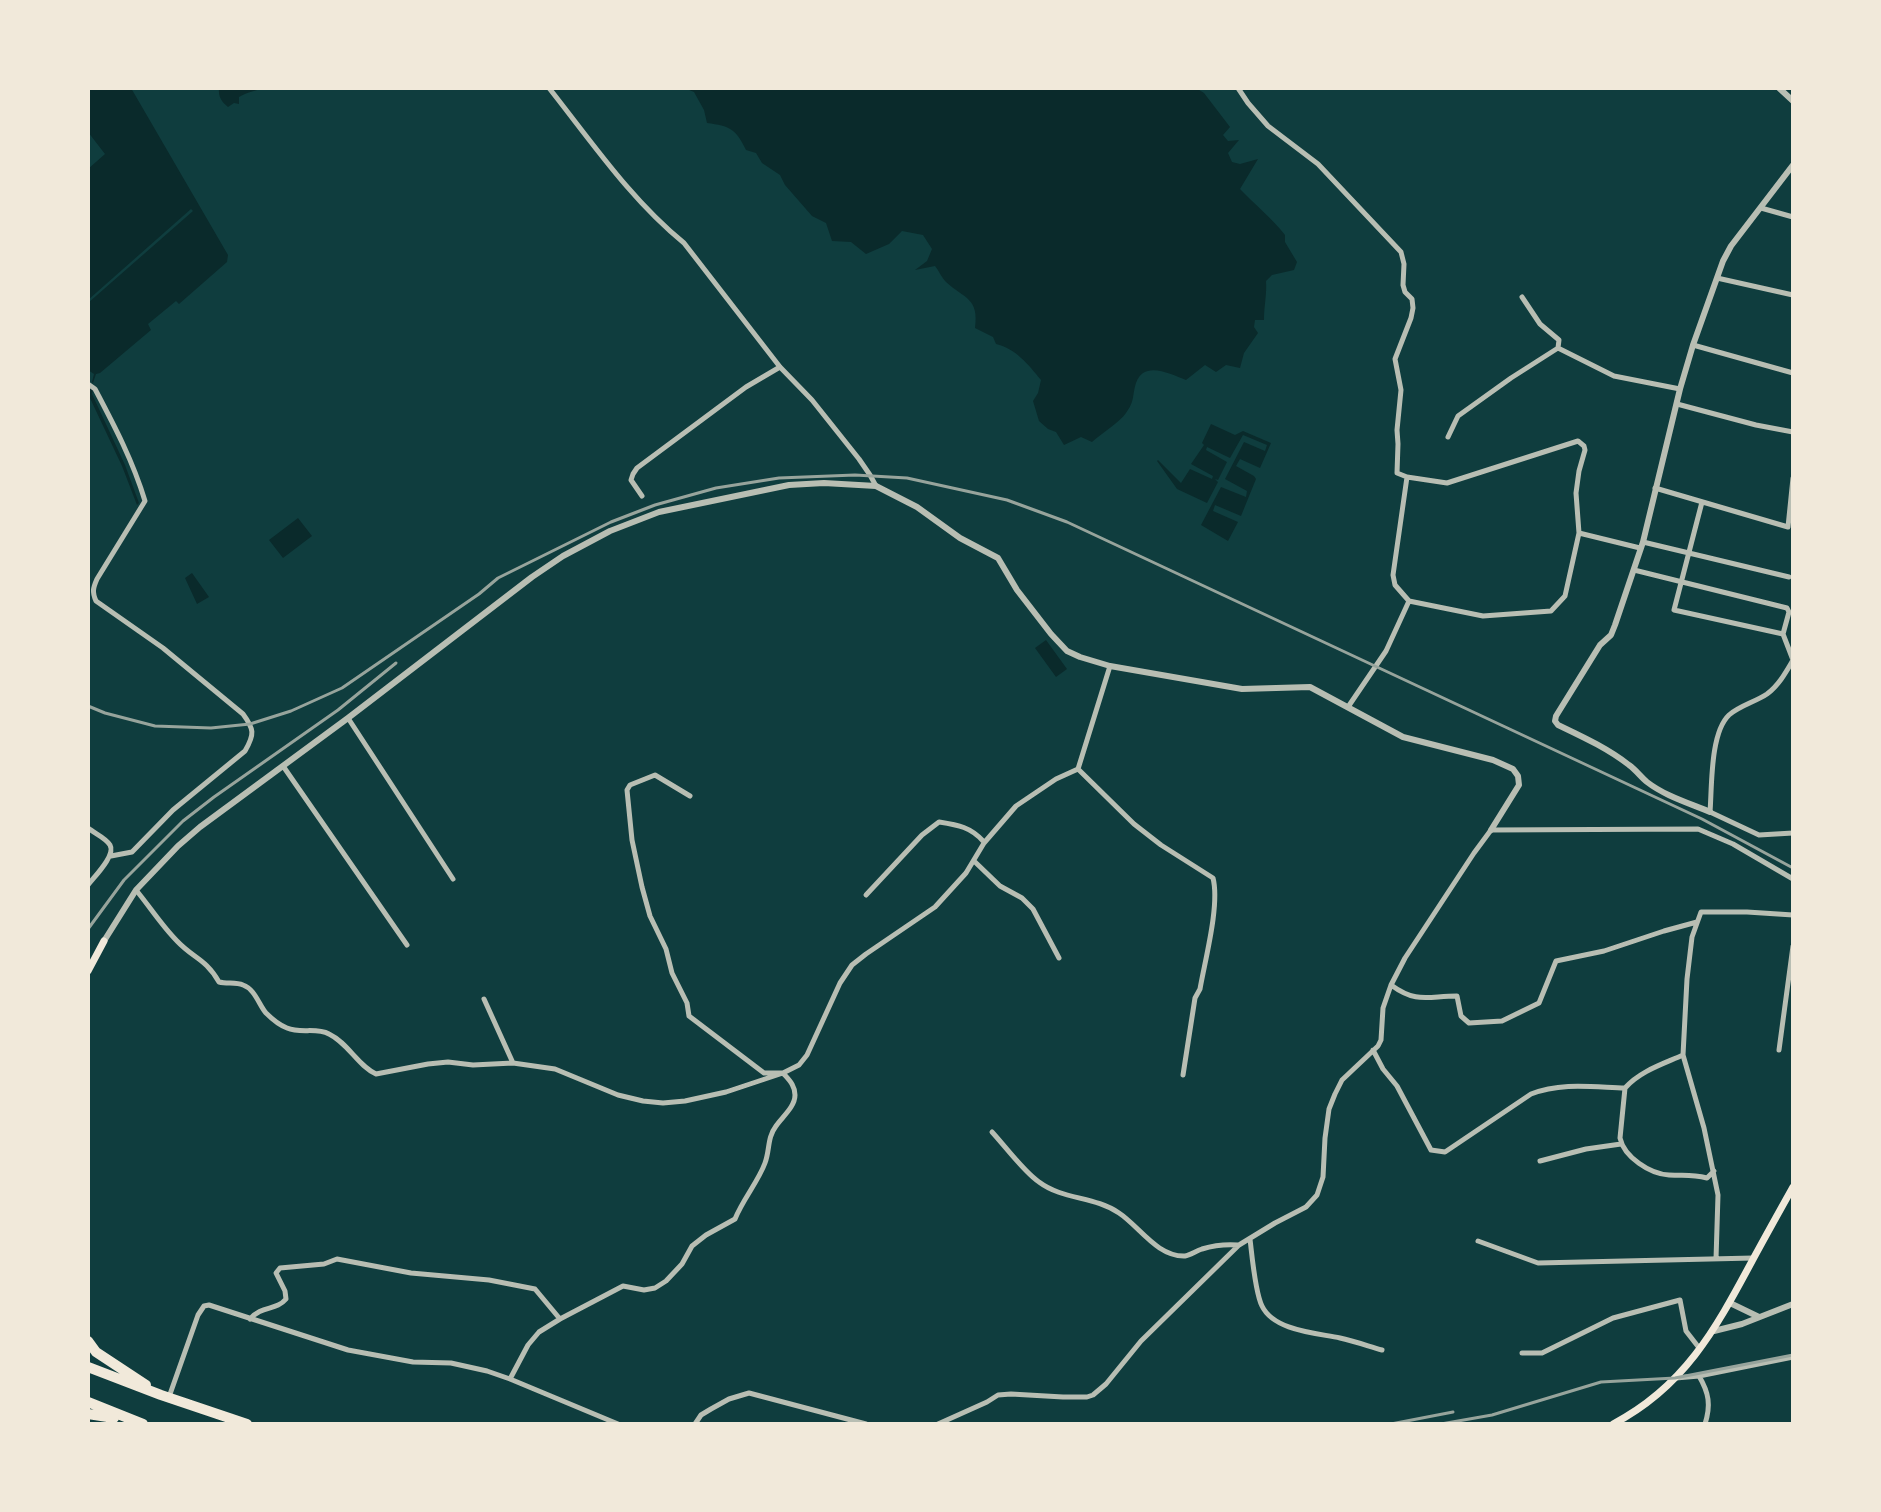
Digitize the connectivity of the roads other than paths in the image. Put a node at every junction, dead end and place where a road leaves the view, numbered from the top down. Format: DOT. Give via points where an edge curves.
graph roads {
  1 [pos="549,88"];
  2 [pos="1238,88"];
  3 [pos="1779,88"];
  4 [pos="1793,101"];
  5 [pos="1793,165"];
  6 [pos="1761,208"];
  7 [pos="1793,217"];
  8 [pos="1717,278"];
  9 [pos="1793,295"];
  10 [pos="1522,297"];
  11 [pos="1693,345"];
  12 [pos="1558,348"];
  13 [pos="780,367"];
  14 [pos="1793,373"];
  15 [pos="88,384"];
  16 [pos="1680,389"];
  17 [pos="1677,404"];
  18 [pos="1793,432"];
  19 [pos="1448,437"];
  20 [pos="1407,477"];
  21 [pos="1793,478"];
  22 [pos="876,486"];
  23 [pos="1655,488"];
  24 [pos="642,496"];
  25 [pos="1702,502"];
  26 [pos="1579,533"];
  27 [pos="1642,545"];
  28 [pos="1688,552"];
  29 [pos="1634,570"];
  30 [pos="1789,577"];
  31 [pos="1680,582"];
  32 [pos="1409,601"];
  33 [pos="1783,634"];
  34 [pos="1793,660"];
  35 [pos="1110,666"];
  36 [pos="1348,707"];
  37 [pos="348,718"];
  38 [pos="283,766"];
  39 [pos="1078,769"];
  40 [pos="690,796"];
  41 [pos="1710,812"];
  42 [pos="88,828"];
  43 [pos="1491,830"];
  44 [pos="1793,833"];
  45 [pos="984,843"];
  46 [pos="111,856"];
  47 [pos="974,861"];
  48 [pos="453,879"];
  49 [pos="1793,879"];
  50 [pos="88,885"];
  51 [pos="136,890"];
  52 [pos="866,895"];
  53 [pos="1793,915"];
  54 [pos="1698,922"];
  55 [pos="104,941"];
  56 [pos="407,945"];
  57 [pos="1793,946"];
  58 [pos="1059,958"];
  59 [pos="88,971"];
  60 [pos="1391,985"];
  61 [pos="484,999"];
  62 [pos="1373,1050"];
  63 [pos="1779,1050"];
  64 [pos="1683,1055"];
  65 [pos="513,1063"];
  66 [pos="783,1073"];
  67 [pos="1183,1075"];
  68 [pos="1625,1088"];
  69 [pos="992,1132"];
  70 [pos="1621,1144"];
  71 [pos="1540,1161"];
  72 [pos="1714,1171"];
  73 [pos="1793,1187"];
  74 [pos="1250,1238"];
  75 [pos="1478,1241"];
  76 [pos="1239,1245"];
  77 [pos="1753,1258"];
  78 [pos="1716,1259"];
  79 [pos="1730,1303"];
  80 [pos="1793,1304"];
  81 [pos="1759,1317"];
  82 [pos="250,1319"];
  83 [pos="560,1319"];
  84 [pos="1714,1331"];
  85 [pos="88,1341"];
  86 [pos="1701,1349"];
  87 [pos="1382,1350"];
  88 [pos="1522,1353"];
  89 [pos="1793,1357"];
  90 [pos="88,1367"];
  91 [pos="1699,1376"];
  92 [pos="1675,1378"];
  93 [pos="510,1379"];
  94 [pos="165,1396"];
  95 [pos="88,1402"];
  96 [pos="88,1414"];
  97 [pos="141,1424"];
  98 [pos="247,1424"];
  99 [pos="618,1424"];
  100 [pos="695,1424"];
  101 [pos="866,1424"];
  102 [pos="938,1424"];
  103 [pos="1613,1424"];
  104 [pos="1705,1424"];
  1 -- 13 [label="street" via="641,201 684,243"];
  2 -- 20 [label="street" via="1268,126 1318,164 1401,252 1403,285 1413,308 1395,359 1401,390 1397,473"];
  3 -- 4 [label="street"];
  5 -- 6 [label="street"];
  6 -- 7 [label="street"];
  6 -- 8 [label="street" via="1731,246"];
  8 -- 9 [label="street"];
  8 -- 11 [label="street"];
  10 -- 12 [label="street" via="1559,340"];
  11 -- 14 [label="street"];
  11 -- 16 [label="street"];
  12 -- 16 [label="street" via="1614,376"];
  12 -- 19 [label="street" via="1458,416"];
  13 -- 22 [label="street" via="812,400"];
  13 -- 24 [label="street" via="637,468 631,480"];
  15 -- 46 [label="street" via="120,437 145,501 97,579 96,601 243,714 252,731 245,751 132,852"];
  16 -- 17 [label="street"];
  17 -- 18 [label="street"];
  17 -- 23 [label="street"];
  20 -- 26 [label="street" via="1447,483 1578,441 1585,450 1576,493"];
  20 -- 32 [label="street" via="1393,575"];
  21 -- 25 [label="street" via="1788,527"];
  22 -- 35 [label="street" via="998,558 1067,651"];
  22 -- 37 [label="street" via="789,485 659,512 621,527 532,577"];
  23 -- 25 [label="street"];
  23 -- 27 [label="street"];
  25 -- 28 [label="street"];
  26 -- 27 [label="street"];
  26 -- 32 [label="street" via="1565,596 1551,611 1483,616"];
  27 -- 28 [label="street"];
  27 -- 29 [label="street"];
  28 -- 30 [label="street"];
  28 -- 31 [label="street"];
  29 -- 31 [label="street"];
  29 -- 41 [label="street" via="1611,635 1555,721 1602,746 1645,781"];
  31 -- 33 [label="street" via="1787,608"];
  31 -- 33 [label="street" via="1674,610"];
  32 -- 36 [label="street" via="1386,651"];
  33 -- 34 [label="street"];
  34 -- 41 [label="street" via="1768,693 1723,722 1716,740"];
  35 -- 36 [label="street" via="1242,689 1310,687"];
  35 -- 39 [label="street"];
  36 -- 43 [label="street" via="1403,737 1513,769 1518,776 1516,794"];
  37 -- 38 [label="street"];
  37 -- 48 [label="street"];
  38 -- 51 [label="street" via="200,827"];
  38 -- 56 [label="street"];
  39 -- 45 [label="street" via="1016,806"];
  39 -- 67 [label="street" via="1134,824 1213,878 1211,930"];
  40 -- 66 [label="street" via="655,775 627,790 632,840 650,916 689,1016 764,1073"];
  41 -- 44 [label="street" via="1759,835"];
  42 -- 46 [label="street" via="109,843"];
  43 -- 49 [label="street" via="1698,829"];
  43 -- 60 [label="street"];
  45 -- 47 [label="street"];
  45 -- 52 [label="street" via="963,826 939,822"];
  46 -- 50 [label="street"];
  47 -- 58 [label="street" via="1033,909"];
  47 -- 66 [label="street" via="935,907 852,965 807,1055"];
  51 -- 55 [label="street"];
  51 -- 65 [label="street" via="219,982 247,986 265,1012 288,1029 328,1033 370,1072 448,1062"];
  53 -- 54 [label="street" via="1701,912"];
  54 -- 60 [label="street" via="1556,961 1539,1003 1502,1021 1469,1023 1461,1016 1457,996 1417,999"];
  54 -- 64 [label="street" via="1687,979"];
  55 -- 59 [label="main road"];
  57 -- 63 [label="street"];
  60 -- 62 [label="street" via="1381,1040"];
  61 -- 65 [label="street"];
  62 -- 68 [label="street" via="1436,1152 1445,1152 1545,1088"];
  62 -- 74 [label="street" via="1342,1080 1329,1109 1317,1195 1306,1207"];
  64 -- 68 [label="street"];
  64 -- 72 [label="street"];
  65 -- 66 [label="street" via="555,1069 618,1095 663,1103 726,1092"];
  66 -- 83 [label="street" via="793,1084 795,1099 773,1130 766,1162 735,1219 692,1246 682,1264 655,1288 623,1286"];
  68 -- 70 [label="street"];
  69 -- 76 [label="street" via="1035,1180 1062,1195 1106,1205 1173,1254 1186,1256 1222,1243"];
  70 -- 71 [label="street"];
  70 -- 72 [label="street" via="1642,1165 1666,1175 1707,1178"];
  72 -- 78 [label="street"];
  73 -- 77 [label="main road"];
  74 -- 76 [label="street"];
  74 -- 87 [label="street" via="1262,1307 1270,1316 1301,1331"];
  75 -- 78 [label="street" via="1538,1263"];
  76 -- 102 [label="street" via="1093,1395 998,1395"];
  77 -- 78 [label="street"];
  77 -- 79 [label="main road"];
  79 -- 81 [label="street"];
  79 -- 84 [label="main road"];
  80 -- 81 [label="street"];
  81 -- 84 [label="street"];
  82 -- 83 [label="street" via="286,1299 276,1273 280,1268 337,1259 535,1289"];
  82 -- 93 [label="street" via="348,1350 451,1363"];
  82 -- 94 [label="street" via="204,1306"];
  83 -- 93 [label="street" via="528,1345"];
  84 -- 86 [label="main road"];
  85 -- 94 [label="highway" via="96,1352"];
  86 -- 88 [label="street" via="1686,1331 1680,1300 1613,1318 1542,1353"];
  86 -- 92 [label="main road"];
  89 -- 91 [label="street"];
  90 -- 94 [label="highway"];
  91 -- 92 [label="street"];
  91 -- 104 [label="street" via="1710,1407"];
  92 -- 103 [label="main road"];
  93 -- 99 [label="street"];
  94 -- 98 [label="highway"];
  95 -- 97 [label="highway"];
  96 -- 97 [label="highway"];
  100 -- 101 [label="street" via="711,1409 749,1393"];
}
